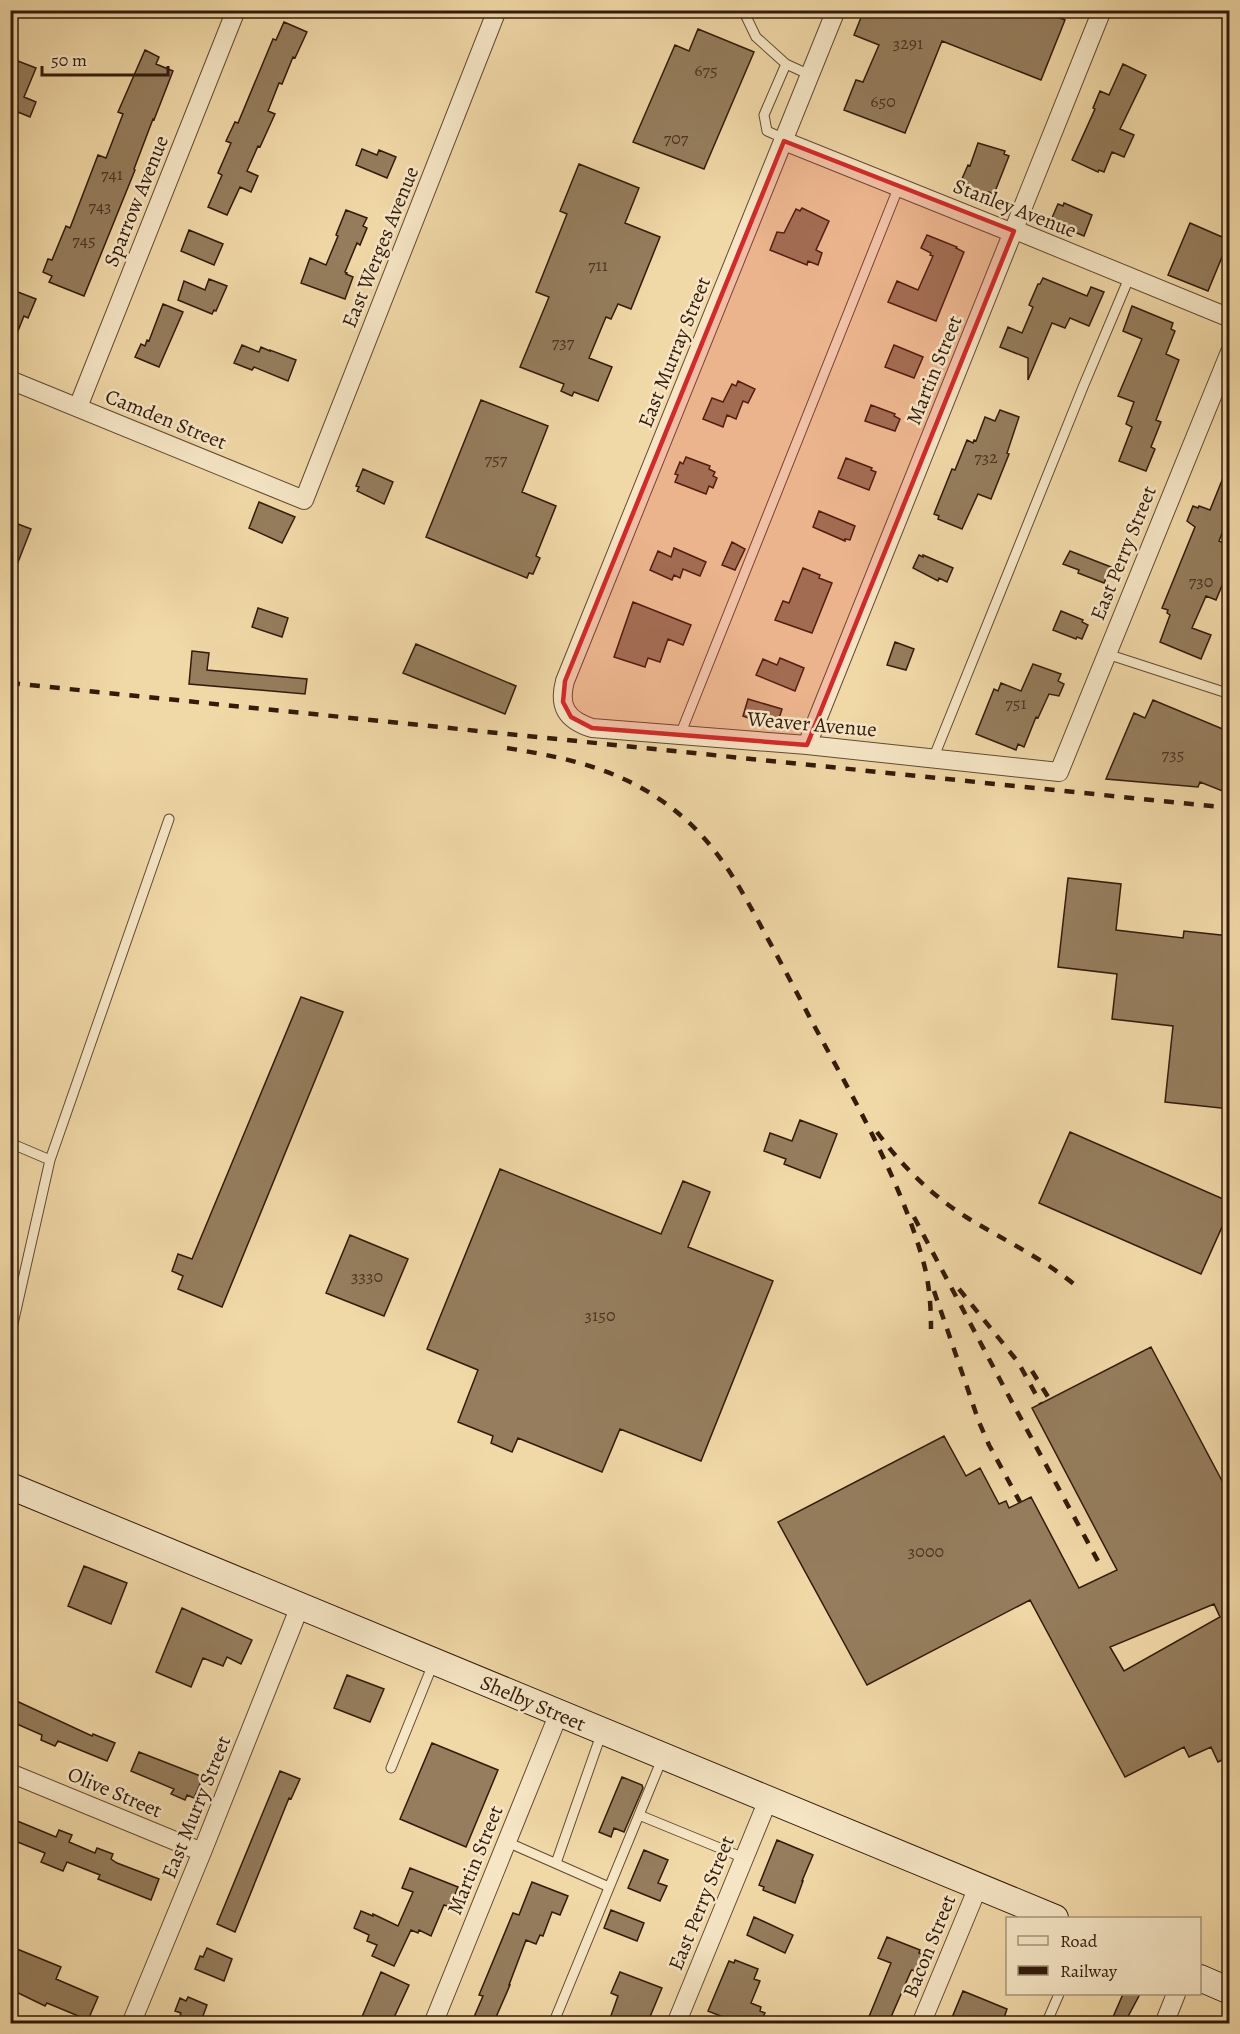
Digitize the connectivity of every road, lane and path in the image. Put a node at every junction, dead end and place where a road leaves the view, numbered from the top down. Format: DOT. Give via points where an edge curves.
graph roads {
  1 [pos="236,10"];
  2 [pos="497,10"];
  3 [pos="743,10"];
  4 [pos="836,10"];
  5 [pos="1102,10"];
  6 [pos="786,64"];
  7 [pos="810,75"];
  8 [pos="784,140"];
  9 [pos="899,186"];
  10 [pos="1014,231"];
  11 [pos="1129,278"];
  12 [pos="1230,318"];
  13 [pos="1230,352"];
  14 [pos="10,380"];
  15 [pos="78,407"];
  16 [pos="304,500"];
  17 [pos="1107,654"];
  18 [pos="1230,694"];
  19 [pos="566,711"];
  20 [pos="680,735"];
  21 [pos="807,746"];
  22 [pos="933,759"];
  23 [pos="1059,772"];
  24 [pos="169,819"];
  25 [pos="10,1143"];
  26 [pos="50,1160"];
  27 [pos="10,1337"];
  28 [pos="13,1491"];
  29 [pos="300,1606"];
  30 [pos="434,1662"];
  31 [pos="559,1713"];
  32 [pos="602,1732"];
  33 [pos="663,1756"];
  34 [pos="391,1768"];
  35 [pos="10,1773"];
  36 [pos="768,1800"];
  37 [pos="639,1815"];
  38 [pos="507,1842"];
  39 [pos="202,1852"];
  40 [pos="744,1858"];
  41 [pos="556,1863"];
  42 [pos="609,1887"];
  43 [pos="978,1887"];
  44 [pos="1053,1917"];
  45 [pos="1201,1978"];
  46 [pos="1230,1990"];
  47 [pos="1059,1995"];
  48 [pos="1176,1995"];
  49 [pos="131,2024"];
  50 [pos="433,2024"];
  51 [pos="553,2024"];
  52 [pos="676,2024"];
  53 [pos="921,2024"];
  54 [pos="1046,2024"];
  55 [pos="1164,2024"];
  1 -- 15 [label="street, Sparrow Avenue"];
  2 -- 16 [label="street, East Werges Avenue"];
  3 -- 6 [label="lane" via="756,37"];
  4 -- 7 [label="street, East Murray Street"];
  5 -- 10 [label="street, Martin Street"];
  6 -- 7 [label="lane"];
  6 -- 8 [label="lane" via="764,115 767,131"];
  7 -- 8 [label="street, East Murray Street"];
  8 -- 9 [label="street, Stanley Avenue"];
  8 -- 19 [label="street, East Murray Street" via="565,681"];
  9 -- 10 [label="street, Stanley Avenue"];
  9 -- 20 [label="lane"];
  10 -- 11 [label="street, Stanley Avenue"];
  10 -- 21 [label="street, Martin Street"];
  11 -- 12 [label="street, Stanley Avenue"];
  11 -- 22 [label="lane"];
  13 -- 17 [label="street, East Perry Street"];
  14 -- 15 [label="street, Camden Street"];
  15 -- 16 [label="street, Camden Street"];
  17 -- 18 [label="lane"];
  17 -- 23 [label="street, East Perry Street"];
  19 -- 20 [label="street, Weaver Avenue" via="592,728"];
  20 -- 21 [label="street, Weaver Avenue"];
  21 -- 22 [label="street, Weaver Avenue"];
  22 -- 23 [label="street, Weaver Avenue"];
  24 -- 26 [label="lane"];
  25 -- 26 [label="lane"];
  26 -- 27 [label="lane"];
  28 -- 29 [label="main road, Shelby Street"];
  29 -- 30 [label="main road, Shelby Street"];
  29 -- 39 [label="street, East Murry Street"];
  30 -- 31 [label="main road, Shelby Street"];
  30 -- 34 [label="lane"];
  31 -- 32 [label="main road, Shelby Street"];
  31 -- 38 [label="street, Martin Street"];
  32 -- 33 [label="main road, Shelby Street"];
  32 -- 41 [label="lane"];
  33 -- 36 [label="main road, Shelby Street"];
  33 -- 37 [label="lane"];
  35 -- 39 [label="street, Olive Street"];
  36 -- 40 [label="street, East Perry Street"];
  36 -- 43 [label="main road, Shelby Street"];
  37 -- 40 [label="lane"];
  37 -- 42 [label="lane"];
  38 -- 41 [label="lane"];
  38 -- 50 [label="street, Martin Street"];
  39 -- 49 [label="street, East Murry Street"];
  40 -- 52 [label="street, East Perry Street"];
  41 -- 42 [label="lane"];
  42 -- 51 [label="lane"];
  43 -- 44 [label="main road, Shelby Street"];
  43 -- 53 [label="street, Bacon Street"];
  45 -- 46 [label="main road"];
  47 -- 54 [label="lane"];
  48 -- 55 [label="street"];
}
